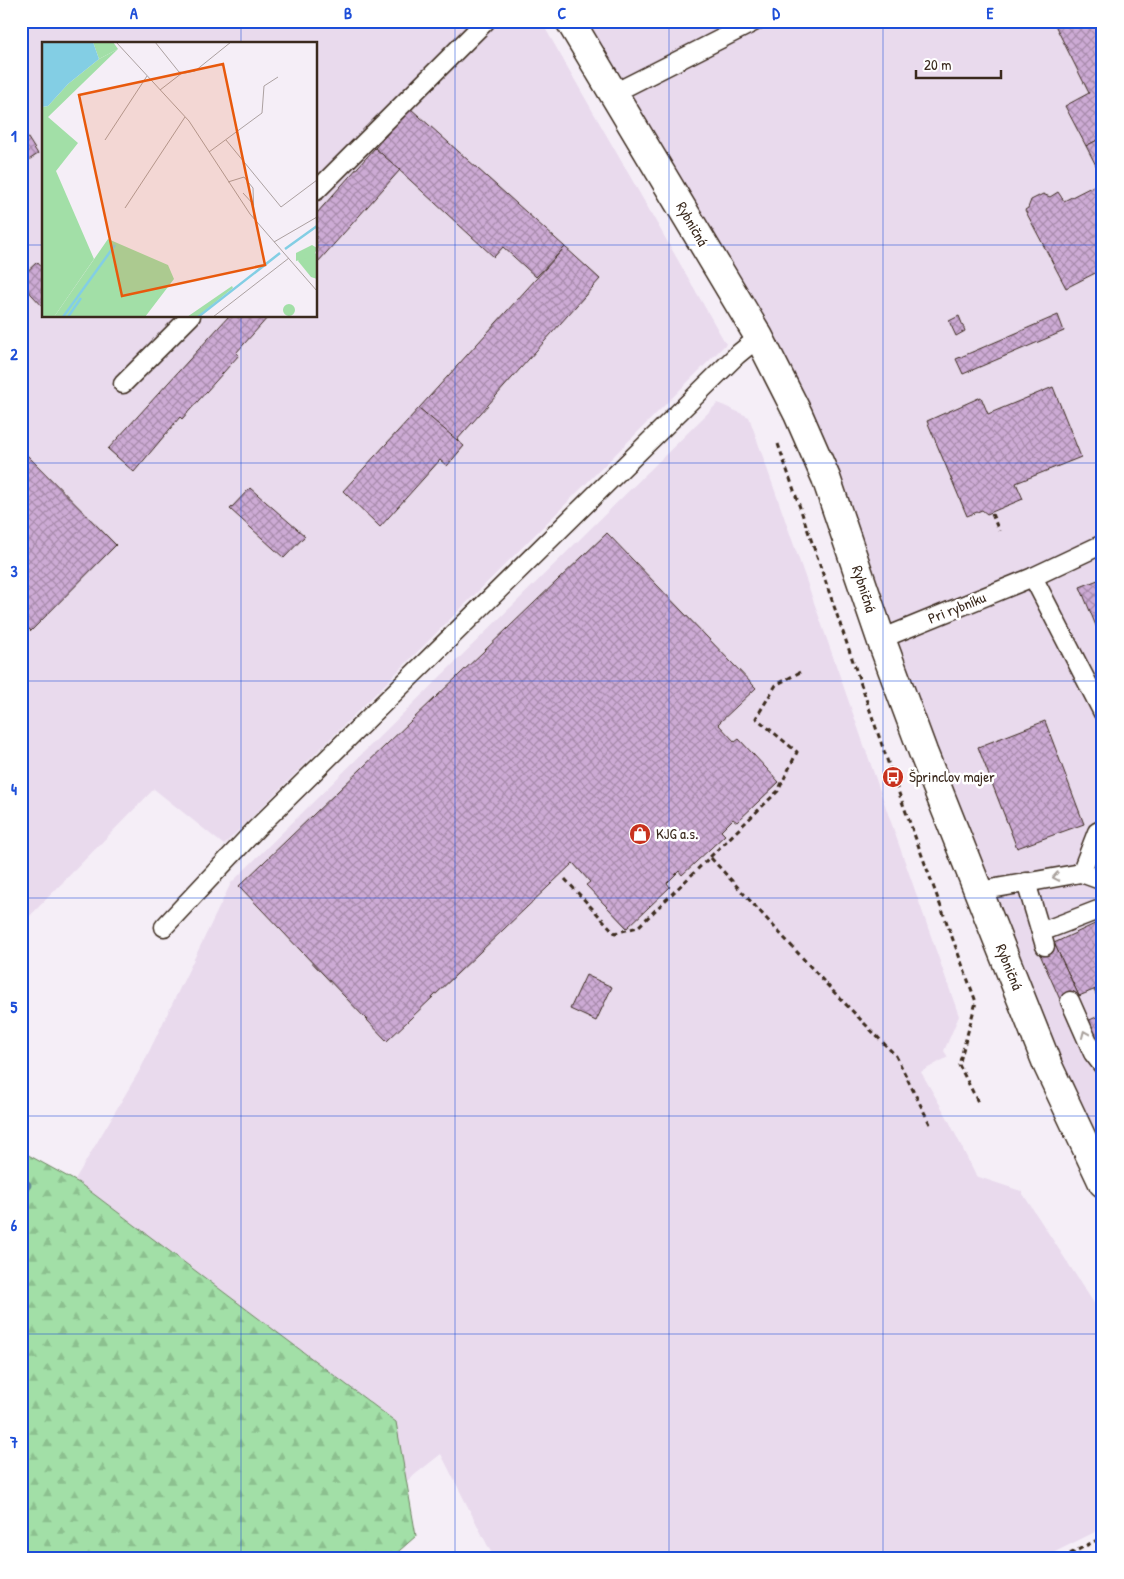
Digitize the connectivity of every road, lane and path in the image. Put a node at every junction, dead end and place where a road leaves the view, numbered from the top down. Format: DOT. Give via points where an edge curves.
graph roads {
  1 [pos="486,21"];
  2 [pos="570,21"];
  3 [pos="756,21"];
  4 [pos="614,93"];
  5 [pos="318,189"];
  6 [pos="189,318"];
  7 [pos="759,337"];
  8 [pos="123,384"];
  9 [pos="776,437"];
  10 [pos="992,514"];
  11 [pos="999,531"];
  12 [pos="1103,544"];
  13 [pos="1032,577"];
  14 [pos="881,640"];
  15 [pos="802,671"];
  16 [pos="1103,713"];
  17 [pos="1103,829"];
  18 [pos="710,858"];
  19 [pos="1080,873"];
  20 [pos="566,879"];
  21 [pos="1103,880"];
  22 [pos="1026,882"];
  23 [pos="979,891"];
  24 [pos="1103,908"];
  25 [pos="164,927"];
  26 [pos="1070,1001"];
  27 [pos="1103,1066"];
  28 [pos="978,1102"];
  29 [pos="930,1126"];
  30 [pos="1103,1184"];
  31 [pos="1103,1537"];
  32 [pos="1062,1558"];
  1 -- 5 [label="lane"];
  2 -- 4 [label="main road, Rybničná"];
  3 -- 4 [label="lane"];
  4 -- 7 [label="main road, Rybničná"];
  6 -- 8 [label="lane"];
  7 -- 14 [label="main road, Rybničná" via="780,374 826,478"];
  7 -- 25 [label="lane" via="263,822"];
  9 -- 28 [label="path" via="893,778 976,1002 959,1065"];
  10 -- 11 [label="path"];
  12 -- 13 [label="lane, Pri rybníku"];
  13 -- 14 [label="lane, Pri rybníku"];
  13 -- 16 [label="lane"];
  14 -- 23 [label="main road, Rybničná"];
  15 -- 18 [label="path" via="776,685 756,718 797,752 778,791"];
  17 -- 19 [label="lane" via="1097,832"];
  18 -- 20 [label="path" via="638,927 615,933"];
  18 -- 29 [label="path" via="896,1056"];
  19 -- 21 [label="lane"];
  19 -- 22 [label="lane, one-way"];
  22 -- 23 [label="lane"];
  22 -- 24 [label="lane" via="1043,939"];
  23 -- 30 [label="main road, Rybničná" via="1048,1066"];
  27 -- 26 [label="lane, one-way" via="1093,1053"];
  31 -- 32 [label="path"];
}
